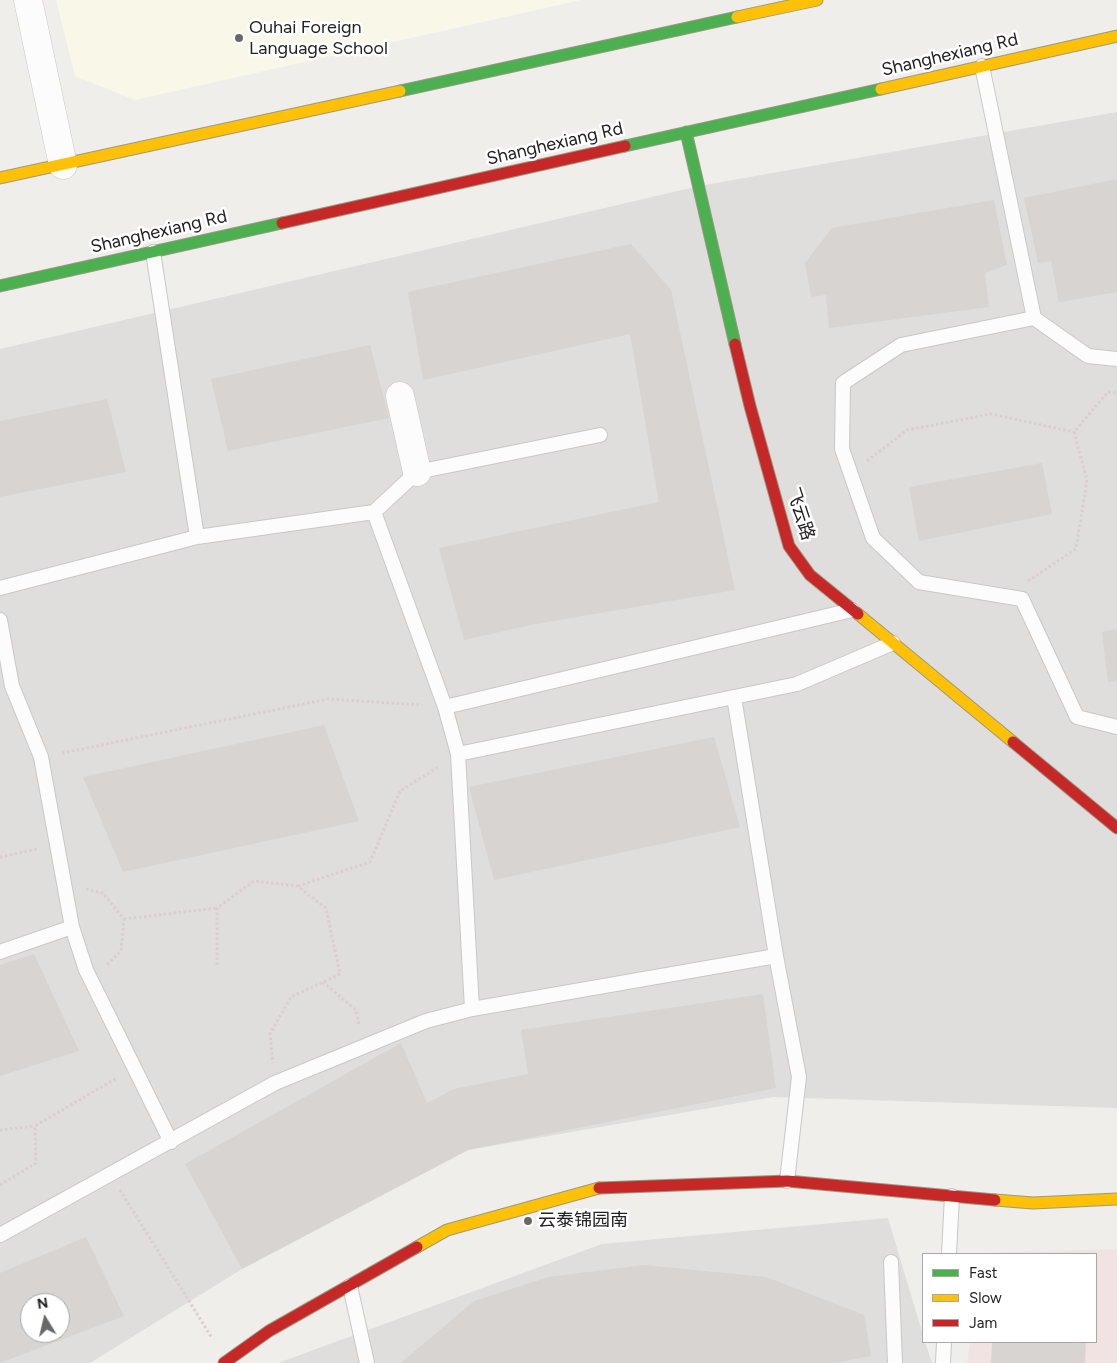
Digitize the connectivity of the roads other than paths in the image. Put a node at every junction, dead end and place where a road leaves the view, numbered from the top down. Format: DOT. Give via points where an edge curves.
graph roads {
  1 [pos="28,0"];
  2 [pos="817,0"];
  3 [pos="1117,36"];
  4 [pos="982,66"];
  5 [pos="686,132"];
  6 [pos="63,165"];
  7 [pos="0,178"];
  8 [pos="153,252"];
  9 [pos="0,286"];
  10 [pos="1034,318"];
  11 [pos="1117,358"];
  12 [pos="400,396"];
  13 [pos="600,435"];
  14 [pos="417,472"];
  15 [pos="374,512"];
  16 [pos="197,538"];
  17 [pos="0,588"];
  18 [pos="852,610"];
  19 [pos="0,620"];
  20 [pos="893,643"];
  21 [pos="6,687"];
  22 [pos="734,697"];
  23 [pos="445,707"];
  24 [pos="1117,727"];
  25 [pos="458,754"];
  26 [pos="1117,828"];
  27 [pos="72,927"];
  28 [pos="0,952"];
  29 [pos="776,956"];
  30 [pos="472,1009"];
  31 [pos="171,1142"];
  32 [pos="787,1181"];
  33 [pos="952,1196"];
  34 [pos="1117,1200"];
  35 [pos="0,1235"];
  36 [pos="949,1253"];
  37 [pos="890,1262"];
  38 [pos="350,1286"];
  39 [pos="944,1343"];
  40 [pos="225,1362"];
  41 [pos="367,1363"];
  42 [pos="895,1363"];
  43 [pos="943,1363"];
  1 -- 6 [label="street"];
  2 -- 6 [label="main road"];
  3 -- 4 [label="main road, Shanghexiang Rd"];
  4 -- 5 [label="main road, Shanghexiang Rd"];
  4 -- 10 [label="lane"];
  5 -- 8 [label="main road, Shanghexiang Rd"];
  5 -- 18 [label="main road, 飞云路" via="750,406 789,546 810,574"];
  6 -- 7 [label="main road"];
  8 -- 9 [label="main road, Shanghexiang Rd"];
  8 -- 16 [label="lane"];
  10 -- 11 [label="lane" via="1088,356"];
  10 -- 24 [label="lane" via="901,345 843,383 842,449 873,538 919,582 1022,599 1077,717"];
  12 -- 14 [label="street"];
  13 -- 14 [label="lane"];
  14 -- 15 [label="lane"];
  15 -- 16 [label="lane"];
  15 -- 23 [label="lane"];
  16 -- 17 [label="lane"];
  18 -- 20 [label="main road, 飞云路"];
  18 -- 23 [label="lane"];
  19 -- 21 [label="lane"];
  20 -- 22 [label="lane" via="796,684"];
  20 -- 26 [label="main road, 飞云路"];
  21 -- 27 [label="lane" via="41,757"];
  22 -- 25 [label="lane"];
  22 -- 29 [label="lane"];
  23 -- 25 [label="lane"];
  25 -- 30 [label="lane"];
  27 -- 28 [label="lane"];
  27 -- 31 [label="lane" via="92,981"];
  29 -- 30 [label="lane"];
  29 -- 32 [label="lane" via="799,1077"];
  30 -- 31 [label="lane" via="426,1021 275,1083"];
  31 -- 35 [label="lane"];
  32 -- 33 [label="main road"];
  32 -- 38 [label="main road" via="602,1188 447,1230"];
  33 -- 34 [label="main road" via="1033,1203"];
  33 -- 36 [label="lane"];
  37 -- 42 [label="lane"];
  38 -- 40 [label="main road" via="269,1331"];
  38 -- 41 [label="lane"];
  39 -- 43 [label="lane"];
}
